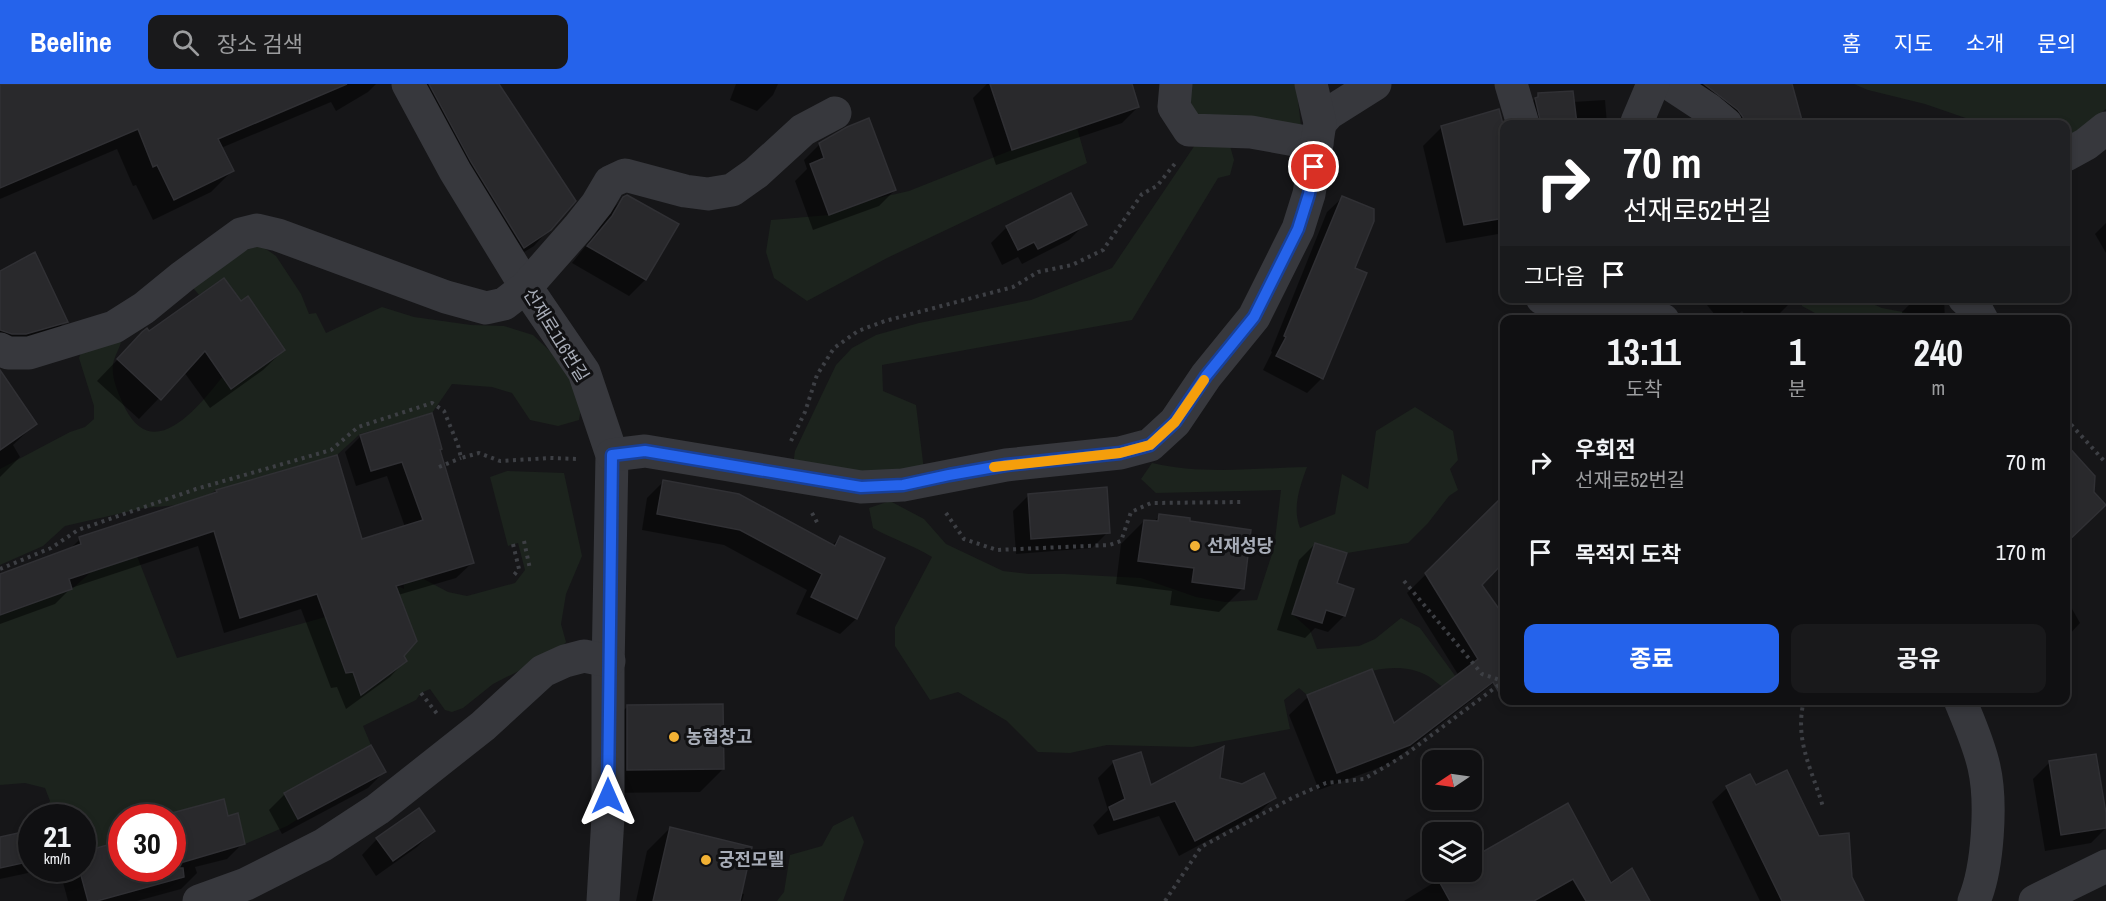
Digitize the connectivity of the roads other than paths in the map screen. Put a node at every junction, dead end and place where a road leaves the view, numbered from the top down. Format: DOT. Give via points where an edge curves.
graph roads {
  1 [pos="408,84"];
  2 [pos="1176,84"];
  3 [pos="1311,84"];
  4 [pos="1376,84"];
  5 [pos="1511,84"];
  6 [pos="1653,84"];
  7 [pos="1670,84"];
  8 [pos="835,113"];
  9 [pos="1522,120"];
  10 [pos="1638,120"];
  11 [pos="1721,120"];
  12 [pos="2106,128"];
  13 [pos="1319,134"];
  14 [pos="2070,153"];
  15 [pos="526,287"];
  16 [pos="1556,303"];
  17 [pos="1969,303"];
  18 [pos="1622,315"];
  19 [pos="1979,315"];
  20 [pos="0,348"];
  21 [pos="612,455"];
  22 [pos="609,661"];
  23 [pos="1962,705"];
  24 [pos="2106,866"];
  25 [pos="199,901"];
  26 [pos="603,901"];
  27 [pos="1974,901"];
  28 [pos="2035,901"];
  1 -- 15 [label="street, 선재로116번길" via="455,171"];
  2 -- 13 [label="street" via="1174,107 1189,130"];
  3 -- 13 [label="street"];
  4 -- 13 [label="street" via="1329,113"];
  5 -- 9 [label="street"];
  6 -- 10 [label="street"];
  7 -- 11 [label="street"];
  8 -- 15 [label="street" via="803,130 732,190 696,193 626,176 610,182 578,228"];
  12 -- 14 [label="street"];
  13 -- 21 [label="street" via="1309,194 1298,229 1254,317 1175,422 1150,445 1120,453 1006,465 903,485 861,487 645,451"];
  15 -- 20 [label="street" via="504,304 486,308 257,230 241,234 114,327 29,353"];
  15 -- 21 [label="street, 선재로116번길" via="584,372"];
  16 -- 18 [label="street"];
  17 -- 19 [label="street"];
  21 -- 22 [label="street, 선재로116번길"];
  22 -- 25 [label="street" via="584,656 543,670 447,755 369,815 323,845 246,884"];
  22 -- 26 [label="street, 선재로116번길"];
  23 -- 27 [label="street" via="1984,768 1987,802 1986,847"];
  24 -- 28 [label="street"];
}
